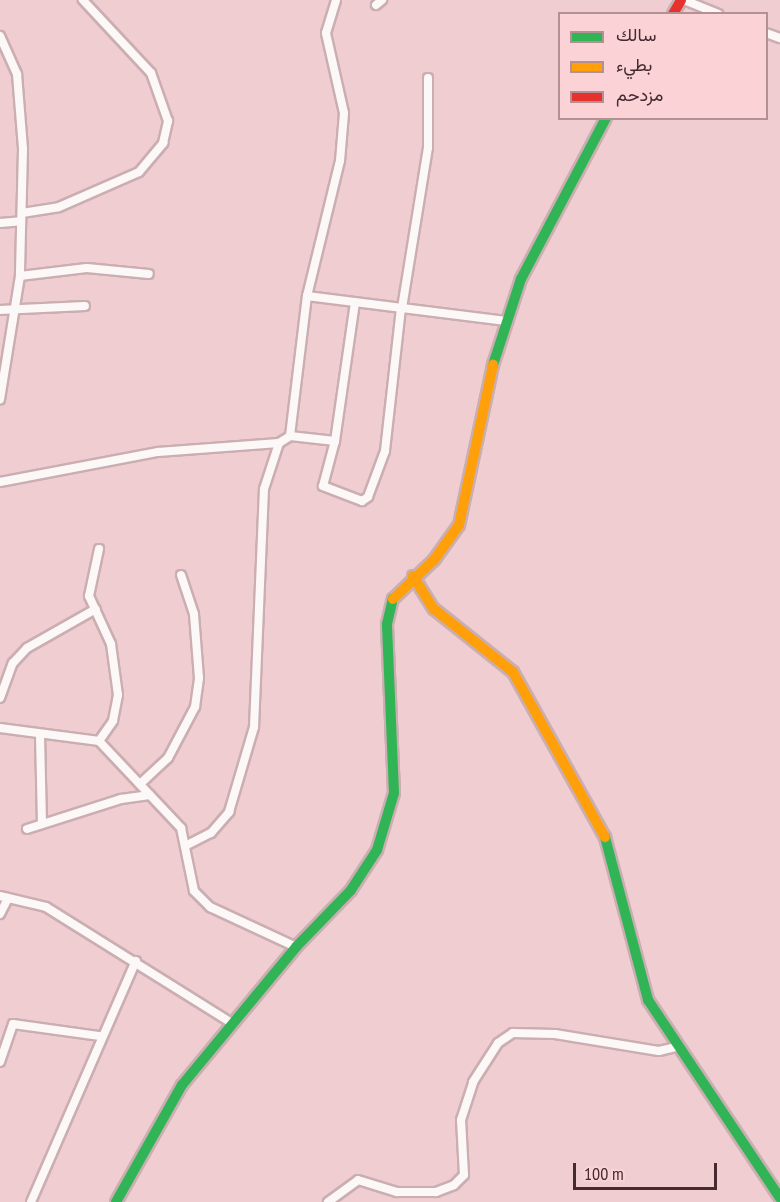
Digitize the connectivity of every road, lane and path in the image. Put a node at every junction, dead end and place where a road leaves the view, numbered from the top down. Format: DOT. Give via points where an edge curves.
graph roads {
  1 [pos="83,0"];
  2 [pos="336,0"];
  3 [pos="682,0"];
  4 [pos="713,12"];
  5 [pos="0,36"];
  6 [pos="428,78"];
  7 [pos="605,120"];
  8 [pos="22,217"];
  9 [pos="0,223"];
  10 [pos="149,274"];
  11 [pos="20,276"];
  12 [pos="307,296"];
  13 [pos="355,302"];
  14 [pos="85,306"];
  15 [pos="11,307"];
  16 [pos="402,308"];
  17 [pos="0,310"];
  18 [pos="506,321"];
  19 [pos="2,366"];
  20 [pos="0,399"];
  21 [pos="290,436"];
  22 [pos="335,441"];
  23 [pos="279,443"];
  24 [pos="0,482"];
  25 [pos="99,549"];
  26 [pos="182,574"];
  27 [pos="413,576"];
  28 [pos="96,609"];
  29 [pos="0,698"];
  30 [pos="0,728"];
  31 [pos="40,735"];
  32 [pos="99,741"];
  33 [pos="140,784"];
  34 [pos="150,795"];
  35 [pos="42,823"];
  36 [pos="27,829"];
  37 [pos="187,845"];
  38 [pos="4,897"];
  39 [pos="0,914"];
  40 [pos="296,947"];
  41 [pos="136,961"];
  42 [pos="233,1024"];
  43 [pos="100,1036"];
  44 [pos="677,1047"];
  45 [pos="0,1062"];
  46 [pos="780,1198"];
  47 [pos="31,1202"];
  48 [pos="116,1202"];
  49 [pos="327,1202"];
  1 -- 8 [label="street" via="150,73 168,122 162,142 139,172 59,207"];
  2 -- 12 [label="street" via="326,33 344,113 340,161"];
  3 -- 4 [label="street"];
  5 -- 8 [label="street" via="17,74"];
  6 -- 16 [label="street" via="428,148"];
  7 -- 18 [label="main road" via="547,223"];
  8 -- 9 [label="street"];
  8 -- 11 [label="street"];
  10 -- 11 [label="street" via="87,268"];
  11 -- 15 [label="street"];
  12 -- 13 [label="street"];
  12 -- 21 [label="street"];
  13 -- 16 [label="street"];
  13 -- 22 [label="street"];
  14 -- 15 [label="street"];
  15 -- 17 [label="street"];
  15 -- 19 [label="street"];
  16 -- 18 [label="street"];
  16 -- 22 [label="street" via="385,451 366,500 323,486"];
  18 -- 27 [label="main road" via="485,389 468,499 449,541"];
  19 -- 20 [label="street"];
  21 -- 22 [label="street"];
  21 -- 23 [label="street"];
  23 -- 24 [label="street" via="158,452"];
  23 -- 37 [label="street" via="264,489 254,727 229,812 211,833"];
  25 -- 28 [label="street" via="89,596"];
  26 -- 33 [label="street" via="194,614 199,678 195,707 168,758"];
  27 -- 40 [label="main road" via="391,601 387,624 396,743 390,816 377,850 351,890"];
  27 -- 44 [label="main road" via="434,609 513,672 547,728 607,840 648,1000"];
  28 -- 29 [label="street" via="27,648 13,663"];
  28 -- 32 [label="street" via="111,644 118,695 113,721"];
  30 -- 31 [label="street"];
  31 -- 32 [label="street"];
  31 -- 35 [label="street"];
  32 -- 33 [label="street"];
  33 -- 34 [label="street"];
  34 -- 35 [label="street"];
  34 -- 37 [label="street" via="181,828"];
  35 -- 36 [label="street"];
  37 -- 40 [label="street" via="194,891 210,907"];
  38 -- 39 [label="street"];
  38 -- 41 [label="street" via="46,907"];
  40 -- 42 [label="main road"];
  41 -- 42 [label="street"];
  41 -- 43 [label="street"];
  42 -- 48 [label="main road" via="182,1085"];
  43 -- 45 [label="street" via="13,1024"];
  43 -- 47 [label="street"];
  44 -- 46 [label="main road"];
  44 -- 49 [label="street" via="659,1051 555,1034 513,1033 498,1043 473,1083 461,1120 464,1175 454,1185 436,1192 397,1192 358,1180"];
}
